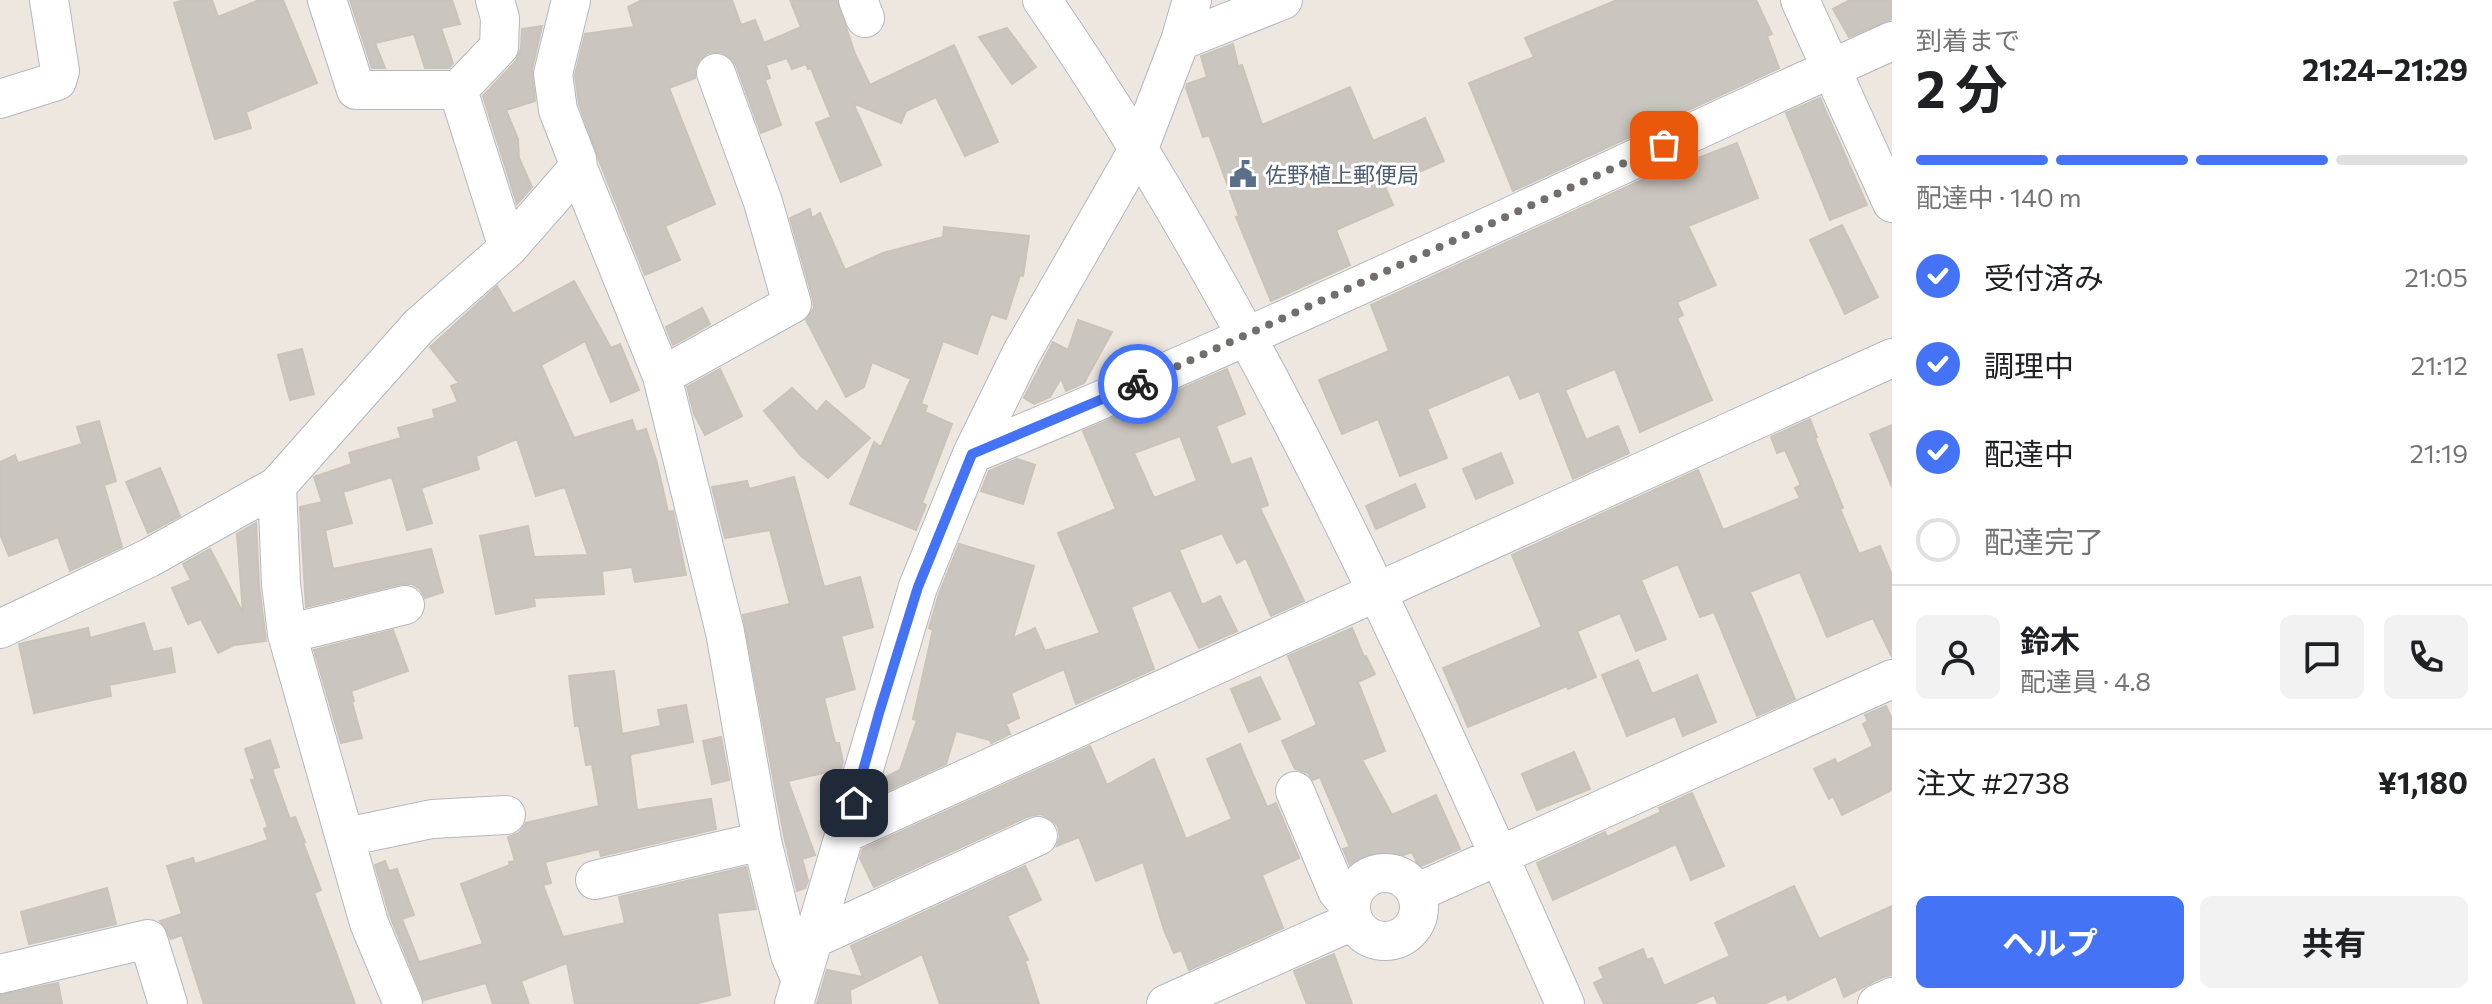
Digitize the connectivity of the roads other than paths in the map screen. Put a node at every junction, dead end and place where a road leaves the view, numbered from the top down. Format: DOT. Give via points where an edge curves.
graph roads {
  1 [pos="49,0"];
  2 [pos="327,0"];
  3 [pos="495,0"];
  4 [pos="1042,0"];
  5 [pos="1192,0"];
  6 [pos="1283,0"];
  7 [pos="1800,0"];
  8 [pos="575,2"];
  9 [pos="1180,41"];
  10 [pos="1892,41"];
  11 [pos="1832,69"];
  12 [pos="716,73"];
  13 [pos="458,90"];
  14 [pos="0,99"];
  15 [pos="1139,148"];
  16 [pos="578,168"];
  17 [pos="1892,203"];
  18 [pos="508,248"];
  19 [pos="1246,336"];
  20 [pos="1892,358"];
  21 [pos="662,376"];
  22 [pos="972,454"];
  23 [pos="277,486"];
  24 [pos="1378,589"];
  25 [pos="405,605"];
  26 [pos="0,629"];
  27 [pos="287,634"];
  28 [pos="1892,679"];
  29 [pos="1295,791"];
  30 [pos="506,815"];
  31 [pos="846,833"];
  32 [pos="1038,836"];
  33 [pos="346,837"];
  34 [pos="762,841"];
  35 [pos="1500,856"];
  36 [pos="595,880"];
  37 [pos="1416,893"];
  38 [pos="1352,913"];
  39 [pos="811,940"];
  40 [pos="12,983"];
  41 [pos="797,991"];
  42 [pos="1892,997"];
  43 [pos="168,1004"];
  44 [pos="403,1004"];
  45 [pos="1166,1004"];
  46 [pos="1565,1004"];
  47 [pos="1877,1004"];
  1 -- 14 [label="street" via="57,81"];
  2 -- 13 [label="street" via="356,90"];
  3 -- 13 [label="street" via="499,47"];
  4 -- 15 [label="street"];
  5 -- 9 [label="street"];
  6 -- 9 [label="street"];
  7 -- 11 [label="street"];
  8 -- 16 [label="street" via="553,74 558,110"];
  9 -- 15 [label="street"];
  10 -- 11 [label="street"];
  11 -- 17 [label="street"];
  11 -- 19 [label="street"];
  12 -- 21 [label="street" via="763,202 792,304"];
  13 -- 18 [label="street"];
  15 -- 19 [label="street"];
  15 -- 22 [label="street" via="1021,354"];
  16 -- 18 [label="street"];
  16 -- 21 [label="street"];
  18 -- 23 [label="street" via="419,326"];
  19 -- 22 [label="street"];
  19 -- 24 [label="street"];
  20 -- 24 [label="street"];
  21 -- 34 [label="street" via="725,632"];
  22 -- 31 [label="street" via="918,587"];
  23 -- 26 [label="street" via="149,558"];
  23 -- 27 [label="street"];
  24 -- 31 [label="street"];
  24 -- 35 [label="street"];
  25 -- 27 [label="street"];
  27 -- 33 [label="street"];
  28 -- 35 [label="street"];
  29 -- 38 [label="street" via="1337,891"];
  30 -- 33 [label="street" via="432,819"];
  31 -- 39 [label="street"];
  32 -- 39 [label="street"];
  33 -- 44 [label="street" via="369,923"];
  34 -- 36 [label="street"];
  34 -- 41 [label="street"];
  35 -- 37 [label="street"];
  35 -- 46 [label="street"];
  37 -- 38 [label="street" via="1405,878 1382,872 1360,883"];
  37 -- 38 [label="street" via="1418,920 1402,938 1374,940"];
  38 -- 45 [label="street"];
  39 -- 41 [label="street"];
  40 -- 43 [label="street" via="148,939"];
  42 -- 47 [label="street"];
}
